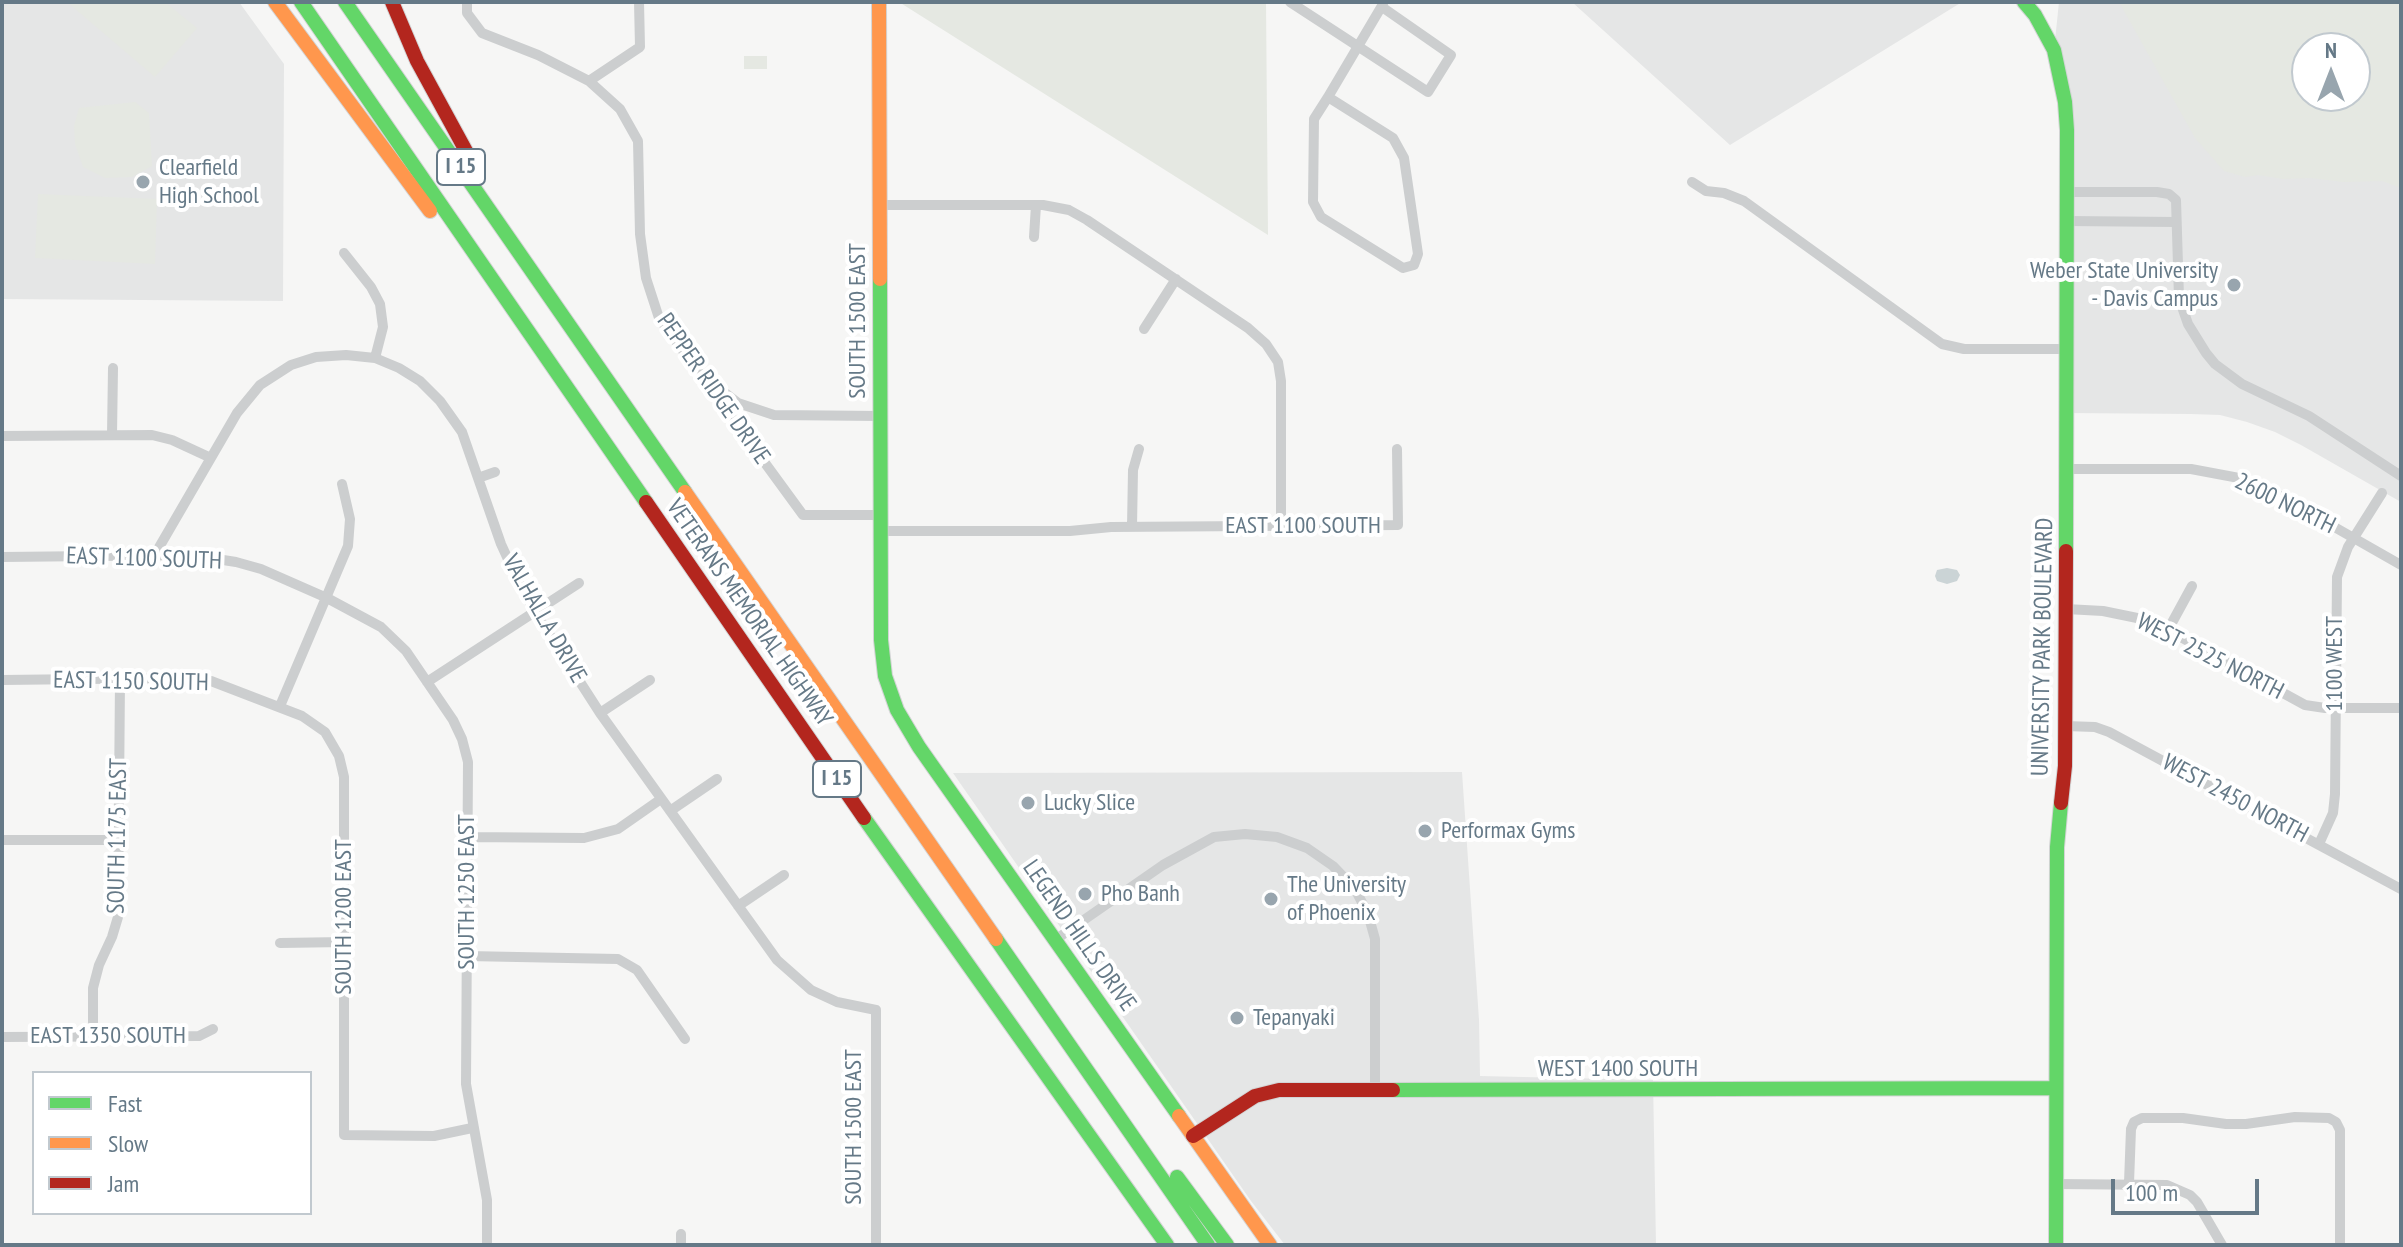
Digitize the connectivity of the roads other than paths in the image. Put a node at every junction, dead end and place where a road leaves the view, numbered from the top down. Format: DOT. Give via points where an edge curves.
graph roads {
  1 [pos="275,2"];
  2 [pos="301,2"];
  3 [pos="345,2"];
  4 [pos="392,2"];
  5 [pos="467,2"];
  6 [pos="639,2"];
  7 [pos="879,2"];
  8 [pos="1290,2"];
  9 [pos="2024,2"];
  10 [pos="1383,4"];
  11 [pos="1358,46"];
  12 [pos="589,81"];
  13 [pos="1328,97"];
  14 [pos="1692,182"];
  15 [pos="2067,192"];
  16 [pos="880,205"];
  17 [pos="1036,205"];
  18 [pos="2067,221"];
  19 [pos="2176,222"];
  20 [pos="1034,237"];
  21 [pos="344,253"];
  22 [pos="1176,279"];
  23 [pos="512,309"];
  24 [pos="1144,329"];
  25 [pos="576,333"];
  26 [pos="2066,349"];
  27 [pos="375,358"];
  28 [pos="113,368"];
  29 [pos="700,375"];
  30 [pos="880,416"];
  31 [pos="112,435"];
  32 [pos="2,436"];
  33 [pos="1139,449"];
  34 [pos="1397,449"];
  35 [pos="211,458"];
  36 [pos="2066,469"];
  37 [pos="495,472"];
  38 [pos="2401,476"];
  39 [pos="478,478"];
  40 [pos="342,484"];
  41 [pos="2382,493"];
  42 [pos="881,515"];
  43 [pos="1281,526"];
  44 [pos="1132,527"];
  45 [pos="880,531"];
  46 [pos="2354,538"];
  47 [pos="154,556"];
  48 [pos="2,557"];
  49 [pos="2401,565"];
  50 [pos="579,583"];
  51 [pos="2192,586"];
  52 [pos="327,598"];
  53 [pos="2066,609"];
  54 [pos="535,612"];
  55 [pos="2168,630"];
  56 [pos="881,640"];
  57 [pos="120,679"];
  58 [pos="2,680"];
  59 [pos="650,680"];
  60 [pos="427,682"];
  61 [pos="280,706"];
  62 [pos="2335,708"];
  63 [pos="2401,708"];
  64 [pos="600,713"];
  65 [pos="302,716"];
  66 [pos="2065,726"];
  67 [pos="717,779"];
  68 [pos="661,799"];
  69 [pos="670,811"];
  70 [pos="468,837"];
  71 [pos="2,840"];
  72 [pos="119,840"];
  73 [pos="2319,844"];
  74 [pos="784,875"];
  75 [pos="2401,889"];
  76 [pos="738,906"];
  77 [pos="1055,940"];
  78 [pos="344,942"];
  79 [pos="280,943"];
  80 [pos="467,956"];
  81 [pos="876,1010"];
  82 [pos="213,1029"];
  83 [pos="1062,1036"];
  84 [pos="2,1037"];
  85 [pos="93,1037"];
  86 [pos="685,1039"];
  87 [pos="2056,1088"];
  88 [pos="1375,1091"];
  89 [pos="472,1128"];
  90 [pos="1193,1136"];
  91 [pos="2129,1183"];
  92 [pos="2056,1184"];
  93 [pos="487,1245"];
  94 [pos="876,1245"];
  95 [pos="1167,1245"];
  96 [pos="1208,1245"];
  97 [pos="1227,1245"];
  98 [pos="1270,1245"];
  99 [pos="2056,1245"];
  100 [pos="2222,1245"];
  101 [pos="2340,1245"];
  1 -- 23 [label="main road" via="470,268"];
  2 -- 23 [label="main road, VETERANS MEMORIAL HIGHWAY / I 15"];
  3 -- 25 [label="main road, VETERANS MEMORIAL HIGHWAY / I 15"];
  4 -- 25 [label="main road" via="464,150"];
  5 -- 12 [label="street, PEPPER RIDGE DRIVE" via="467,13 482,33"];
  6 -- 12 [label="street" via="640,47"];
  7 -- 16 [label="main road, SOUTH 1500 EAST"];
  8 -- 11 [label="street"];
  9 -- 15 [label="main road, UNIVERSITY PARK BOULEVARD" via="2054,50 2065,102"];
  10 -- 11 [label="street"];
  10 -- 11 [label="street" via="1451,55 1428,92"];
  11 -- 13 [label="street"];
  12 -- 29 [label="street, PEPPER RIDGE DRIVE" via="620,109 638,141 638,217 646,278 659,318"];
  13 -- 13 [label="street" via="1314,119 1313,202 1321,217 1403,268 1414,265 1418,254 1404,158 1393,138"];
  14 -- 26 [label="street" via="1744,201 1942,344 1964,349"];
  15 -- 18 [label="main road, UNIVERSITY PARK BOULEVARD"];
  15 -- 19 [label="street" via="2169,194 2176,200"];
  16 -- 17 [label="street"];
  16 -- 30 [label="main road, SOUTH 1500 EAST"];
  17 -- 20 [label="street"];
  17 -- 22 [label="street" via="1069,210"];
  18 -- 19 [label="street"];
  18 -- 26 [label="main road, UNIVERSITY PARK BOULEVARD"];
  19 -- 38 [label="street" via="2179,298 2188,324 2215,364"];
  21 -- 27 [label="street" via="380,304 383,327"];
  22 -- 24 [label="street"];
  22 -- 43 [label="street" via="1248,328 1278,362"];
  23 -- 95 [label="main road, VETERANS MEMORIAL HIGHWAY / I 15"];
  25 -- 83 [label="main road, VETERANS MEMORIAL HIGHWAY / I 15"];
  26 -- 36 [label="main road, UNIVERSITY PARK BOULEVARD"];
  27 -- 35 [label="street" via="316,357 291,365 260,385"];
  27 -- 39 [label="street, VALHALLA DRIVE" via="420,381 440,401 462,432"];
  28 -- 31 [label="street"];
  29 -- 30 [label="street" via="738,403 774,415"];
  29 -- 42 [label="street, PEPPER RIDGE DRIVE" via="803,515"];
  30 -- 42 [label="main road, SOUTH 1500 EAST"];
  31 -- 32 [label="street"];
  31 -- 35 [label="street" via="152,435"];
  33 -- 44 [label="street" via="1133,470"];
  34 -- 43 [label="street, EAST 1100 SOUTH" via="1398,525"];
  35 -- 47 [label="street"];
  36 -- 46 [label="street, 2600 NORTH" via="2191,469 2239,478"];
  36 -- 53 [label="main road, UNIVERSITY PARK BOULEVARD"];
  37 -- 39 [label="street"];
  39 -- 54 [label="street, VALHALLA DRIVE" via="501,544"];
  40 -- 52 [label="street" via="350,519 348,546"];
  41 -- 46 [label="street, 1100 WEST"];
  42 -- 45 [label="main road, SOUTH 1500 EAST"];
  43 -- 44 [label="street, EAST 1100 SOUTH"];
  44 -- 45 [label="street, EAST 1100 SOUTH"];
  45 -- 56 [label="main road, SOUTH 1500 EAST"];
  46 -- 49 [label="street, 2600 NORTH"];
  46 -- 62 [label="street, 1100 WEST" via="2342,561 2336,593"];
  47 -- 48 [label="street, EAST 1100 SOUTH"];
  47 -- 52 [label="street, EAST 1100 SOUTH" via="236,562"];
  50 -- 54 [label="street"];
  51 -- 55 [label="street"];
  52 -- 60 [label="street, SOUTH 1250 EAST" via="381,627"];
  52 -- 61 [label="street"];
  53 -- 55 [label="street, WEST 2525 NORTH" via="2123,614"];
  53 -- 66 [label="main road, UNIVERSITY PARK BOULEVARD"];
  54 -- 60 [label="street"];
  54 -- 64 [label="street, VALHALLA DRIVE"];
  55 -- 62 [label="street, WEST 2525 NORTH" via="2305,705"];
  56 -- 77 [label="main road, LEGEND HILLS DRIVE" via="885,676 897,710"];
  57 -- 58 [label="street, EAST 1150 SOUTH"];
  57 -- 61 [label="street, EAST 1150 SOUTH" via="211,681"];
  57 -- 72 [label="street, SOUTH 1175 EAST"];
  59 -- 64 [label="street"];
  60 -- 70 [label="street, SOUTH 1250 EAST" via="462,739 468,762"];
  61 -- 65 [label="street, EAST 1150 SOUTH"];
  62 -- 63 [label="street, WEST 2525 NORTH"];
  62 -- 73 [label="street, 1100 WEST" via="2333,813"];
  64 -- 68 [label="street, VALHALLA DRIVE"];
  65 -- 78 [label="street, SOUTH 1200 EAST" via="325,732 344,777"];
  66 -- 73 [label="street, WEST 2450 NORTH" via="2109,732"];
  66 -- 87 [label="main road, UNIVERSITY PARK BOULEVARD" via="2057,847"];
  67 -- 69 [label="street"];
  68 -- 69 [label="street, VALHALLA DRIVE"];
  68 -- 70 [label="street" via="618,829 584,838"];
  69 -- 76 [label="street, VALHALLA DRIVE"];
  70 -- 80 [label="street, SOUTH 1250 EAST"];
  71 -- 72 [label="street"];
  72 -- 85 [label="street, SOUTH 1175 EAST" via="118,917 93,988"];
  73 -- 75 [label="street, WEST 2450 NORTH"];
  74 -- 76 [label="street"];
  76 -- 81 [label="street, VALHALLA DRIVE" via="777,960 811,990"];
  77 -- 88 [label="street" via="1163,865 1214,837 1277,837 1307,848 1355,889 1375,939"];
  77 -- 90 [label="main road, LEGEND HILLS DRIVE"];
  78 -- 79 [label="street"];
  78 -- 89 [label="street, SOUTH 1200 EAST" via="344,1135 434,1136"];
  80 -- 86 [label="street" via="618,959 637,970"];
  80 -- 89 [label="street, SOUTH 1250 EAST" via="466,1084"];
  81 -- 94 [label="street, SOUTH 1500 EAST"];
  82 -- 85 [label="street, EAST 1350 SOUTH" via="199,1036"];
  83 -- 96 [label="main road, VETERANS MEMORIAL HIGHWAY / I 15"];
  83 -- 97 [label="main road" via="1091,1059"];
  84 -- 85 [label="street, EAST 1350 SOUTH"];
  87 -- 88 [label="main road, WEST 1400 SOUTH"];
  87 -- 92 [label="main road, UNIVERSITY PARK BOULEVARD"];
  88 -- 90 [label="main road, WEST 1400 SOUTH" via="1279,1090 1255,1096"];
  89 -- 93 [label="street, SOUTH 1250 EAST" via="487,1200"];
  90 -- 98 [label="main road, LEGEND HILLS DRIVE"];
  91 -- 92 [label="street"];
  91 -- 100 [label="street" via="2167,1185 2190,1195"];
  91 -- 101 [label="street" via="2134,1122 2150,1117 2246,1124 2323,1117 2340,1130"];
  92 -- 99 [label="main road, UNIVERSITY PARK BOULEVARD"];
}
